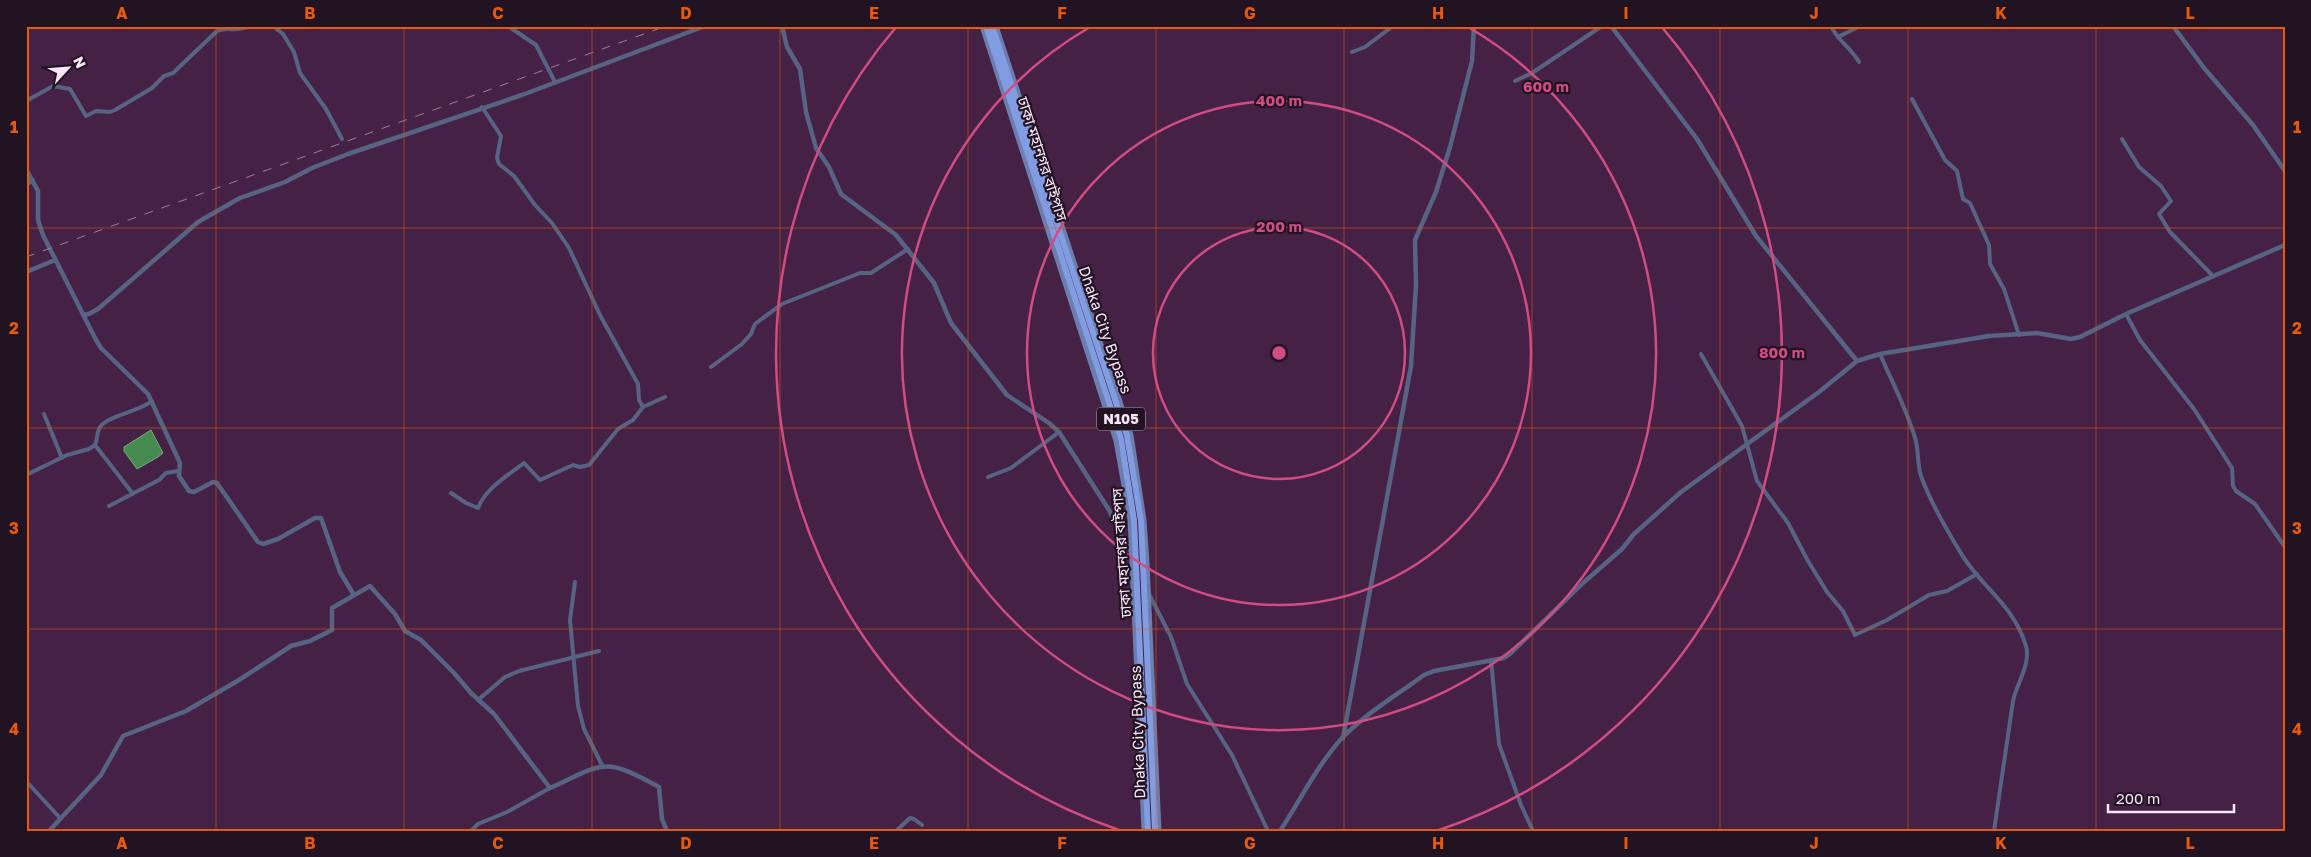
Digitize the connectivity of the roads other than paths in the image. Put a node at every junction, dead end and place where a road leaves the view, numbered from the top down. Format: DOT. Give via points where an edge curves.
graph roads {
  1 [pos="250,26"];
  2 [pos="273,26"];
  3 [pos="508,26"];
  4 [pos="705,26"];
  5 [pos="782,26"];
  6 [pos="982,26"];
  7 [pos="986,26"];
  8 [pos="992,26"];
  9 [pos="996,26"];
  10 [pos="1392,26"];
  11 [pos="1474,26"];
  12 [pos="1602,26"];
  13 [pos="1611,26"];
  14 [pos="1832,26"];
  15 [pos="1860,26"];
  16 [pos="2173,26"];
  17 [pos="1838,37"];
  18 [pos="1352,52"];
  19 [pos="1859,62"];
  20 [pos="1515,81"];
  21 [pos="555,82"];
  22 [pos="1912,99"];
  23 [pos="26,101"];
  24 [pos="482,107"];
  25 [pos="342,139"];
  26 [pos="2122,139"];
  27 [pos="26,169"];
  28 [pos="2285,171"];
  29 [pos="34,180"];
  30 [pos="26,185"];
  31 [pos="2285,245"];
  32 [pos="908,249"];
  33 [pos="54,260"];
  34 [pos="26,272"];
  35 [pos="2213,276"];
  36 [pos="2126,314"];
  37 [pos="83,315"];
  38 [pos="2019,335"];
  39 [pos="1701,354"];
  40 [pos="1880,354"];
  41 [pos="1857,361"];
  42 [pos="711,367"];
  43 [pos="665,397"];
  44 [pos="152,401"];
  45 [pos="643,407"];
  46 [pos="44,414"];
  47 [pos="1059,432"];
  48 [pos="96,445"];
  49 [pos="1746,445"];
  50 [pos="62,458"];
  51 [pos="178,471"];
  52 [pos="26,475"];
  53 [pos="988,477"];
  54 [pos="451,493"];
  55 [pos="133,494"];
  56 [pos="110,506"];
  57 [pos="2285,547"];
  58 [pos="1131,551"];
  59 [pos="1977,574"];
  60 [pos="575,582"];
  61 [pos="1149,594"];
  62 [pos="354,595"];
  63 [pos="599,651"];
  64 [pos="574,658"];
  65 [pos="1491,660"];
  66 [pos="478,700"];
  67 [pos="1343,738"];
  68 [pos="602,765"];
  69 [pos="26,781"];
  70 [pos="550,788"];
  71 [pos="60,818"];
  72 [pos="922,825"];
  73 [pos="49,831"];
  74 [pos="471,831"];
  75 [pos="667,831"];
  76 [pos="896,831"];
  77 [pos="1144,831"];
  78 [pos="1148,831"];
  79 [pos="1155,831"];
  80 [pos="1159,831"];
  81 [pos="1268,831"];
  82 [pos="1280,831"];
  83 [pos="1533,831"];
  84 [pos="1994,831"];
  1 -- 23 [label="street" via="239,31 218,31 152,88 110,112 96,110 86,116 70,88 53,86"];
  2 -- 25 [label="street" via="284,34 300,73"];
  3 -- 21 [label="street" via="536,45"];
  4 -- 21 [label="street"];
  5 -- 32 [label="street" via="787,47 800,69 806,112 816,148 841,194 881,222"];
  6 -- 58 [label="main road" via="1116,441 1130,519"];
  7 -- 78 [label="highway, ঢাকা মহানগর বাইপাস / N105" via="1125,458 1134,520"];
  8 -- 79 [label="highway, Dhaka City Bypass / N105" via="1128,445 1141,521"];
  9 -- 61 [label="main road" via="1131,434 1144,520"];
  10 -- 18 [label="street"];
  11 -- 67 [label="street" via="1472,61 1450,147 1436,192 1415,240 1411,366"];
  12 -- 20 [label="street"];
  13 -- 41 [label="street" via="1697,139 1756,236"];
  14 -- 17 [label="street"];
  15 -- 17 [label="street"];
  16 -- 28 [label="street" via="2204,68 2253,124"];
  17 -- 19 [label="street"];
  21 -- 24 [label="street"];
  22 -- 38 [label="street" via="1945,160 1956,172 1963,199 1970,203 1989,245 1990,264 2004,289"];
  24 -- 37 [label="street" via="312,168 227,204 188,230 98,309"];
  24 -- 45 [label="street" via="501,136 499,164 514,176 569,248 600,315 638,384"];
  26 -- 35 [label="street" via="2139,167 2161,186 2171,201 2159,212 2170,232"];
  27 -- 29 [label="street"];
  29 -- 30 [label="street"];
  29 -- 33 [label="street" via="38,190 40,227"];
  31 -- 35 [label="street"];
  32 -- 42 [label="street" via="871,273 860,273 782,304 755,324 742,344"];
  32 -- 47 [label="street" via="934,283 950,323 1007,395"];
  33 -- 34 [label="street"];
  33 -- 37 [label="street"];
  35 -- 36 [label="street"];
  36 -- 38 [label="street" via="2071,339 2037,333"];
  36 -- 57 [label="street" via="2140,340 2194,409 2232,468 2236,491 2256,504"];
  37 -- 44 [label="street" via="101,348"];
  38 -- 40 [label="street" via="1989,336"];
  39 -- 49 [label="street" via="1738,416"];
  40 -- 41 [label="street"];
  40 -- 59 [label="street" via="1915,438 1920,474 1926,488 1960,552"];
  41 -- 49 [label="street"];
  43 -- 45 [label="street"];
  44 -- 48 [label="street" via="137,411 105,422 99,428"];
  44 -- 51 [label="street" via="180,463"];
  45 -- 54 [label="street" via="633,420 618,428 588,464 573,465 540,480 524,463 494,486 480,500 478,508"];
  46 -- 50 [label="street"];
  47 -- 53 [label="street" via="1011,468"];
  47 -- 58 [label="street"];
  48 -- 50 [label="street"];
  48 -- 55 [label="street"];
  49 -- 59 [label="street" via="1757,481 1788,522 1855,634 1887,620 1929,594 1947,591"];
  49 -- 65 [label="street" via="1681,492 1510,654"];
  50 -- 52 [label="street"];
  51 -- 55 [label="street" via="166,473"];
  51 -- 62 [label="street" via="186,488 192,492 213,482 220,486 261,544 321,518 340,572"];
  55 -- 56 [label="street"];
  58 -- 77 [label="main road"];
  59 -- 84 [label="street" via="2004,604 2026,648 2026,665 2013,700"];
  60 -- 64 [label="street" via="570,620"];
  61 -- 80 [label="main road"];
  61 -- 81 [label="street" via="1171,637 1187,684 1232,755"];
  62 -- 66 [label="street" via="371,586 396,614 405,631 421,640"];
  62 -- 71 [label="street" via="330,610 332,630 291,646 186,711 123,736 101,775"];
  63 -- 64 [label="street"];
  64 -- 66 [label="street" via="518,671 505,677"];
  64 -- 68 [label="street" via="578,706 584,729"];
  65 -- 67 [label="street" via="1424,675"];
  65 -- 83 [label="street" via="1499,744"];
  66 -- 70 [label="street" via="494,714"];
  67 -- 82 [label="street"];
  68 -- 70 [label="street"];
  68 -- 75 [label="street" via="621,768 659,787 662,819"];
  69 -- 71 [label="street"];
  70 -- 74 [label="street" via="478,824"];
  71 -- 73 [label="street"];
  72 -- 76 [label="street" via="910,818"];
}
